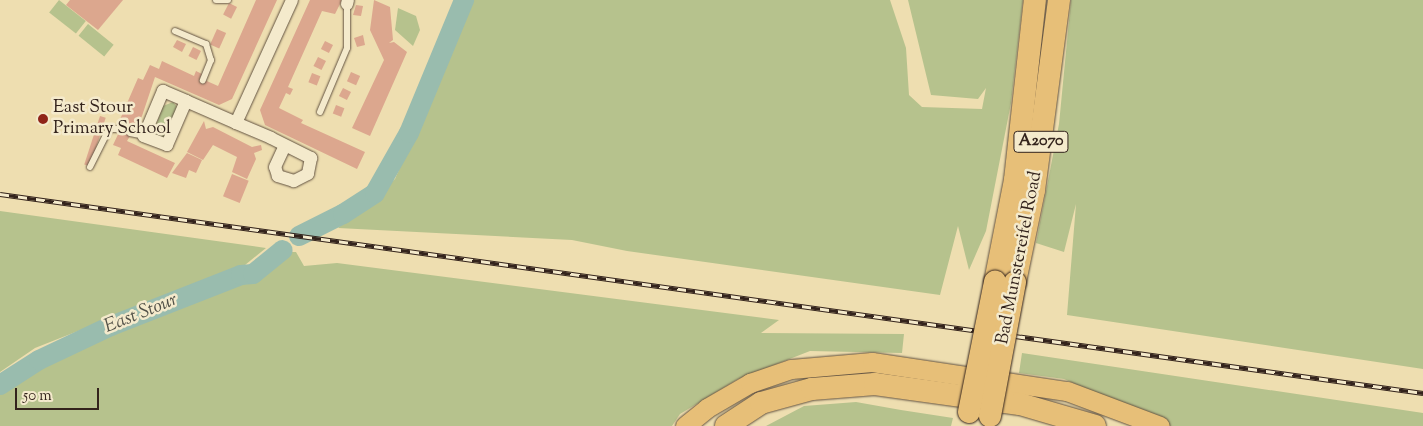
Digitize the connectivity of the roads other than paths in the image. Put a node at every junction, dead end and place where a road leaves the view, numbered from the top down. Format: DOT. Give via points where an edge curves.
graph roads {
  1 [pos="216,0"];
  2 [pos="228,0"];
  3 [pos="292,0"];
  4 [pos="1035,0"];
  5 [pos="1059,0"];
  6 [pos="348,2"];
  7 [pos="174,31"];
  8 [pos="203,80"];
  9 [pos="191,100"];
  10 [pos="320,112"];
  11 [pos="236,123"];
  12 [pos="120,129"];
  13 [pos="130,133"];
  14 [pos="144,136"];
  15 [pos="285,146"];
  16 [pos="90,167"];
  17 [pos="1005,282"];
  18 [pos="978,420"];
  19 [pos="685,426"];
  20 [pos="726,426"];
  21 [pos="1095,426"];
  22 [pos="1160,426"];
  1 -- 2 [label="lane"];
  3 -- 11 [label="street"];
  4 -- 17 [label="highway, Bad Munstereifel Road / A2070"];
  5 -- 17 [label="highway, Bad Munstereifel Road / A2070" via="1034,190"];
  6 -- 10 [label="lane" via="347,48"];
  7 -- 8 [label="lane" via="206,44 211,60"];
  9 -- 11 [label="street"];
  9 -- 14 [label="street" via="167,145"];
  9 -- 14 [label="street" via="163,91"];
  11 -- 15 [label="street"];
  12 -- 16 [label="lane" via="109,129"];
  13 -- 14 [label="lane"];
  17 -- 18 [label="highway, Bad Munstereifel Road / A2070, bridge"];
  19 -- 22 [label="main road" via="707,408 750,383 790,369 872,362 1066,392"];
  20 -- 21 [label="highway" via="761,403 804,391 874,384 1020,404"];
}
